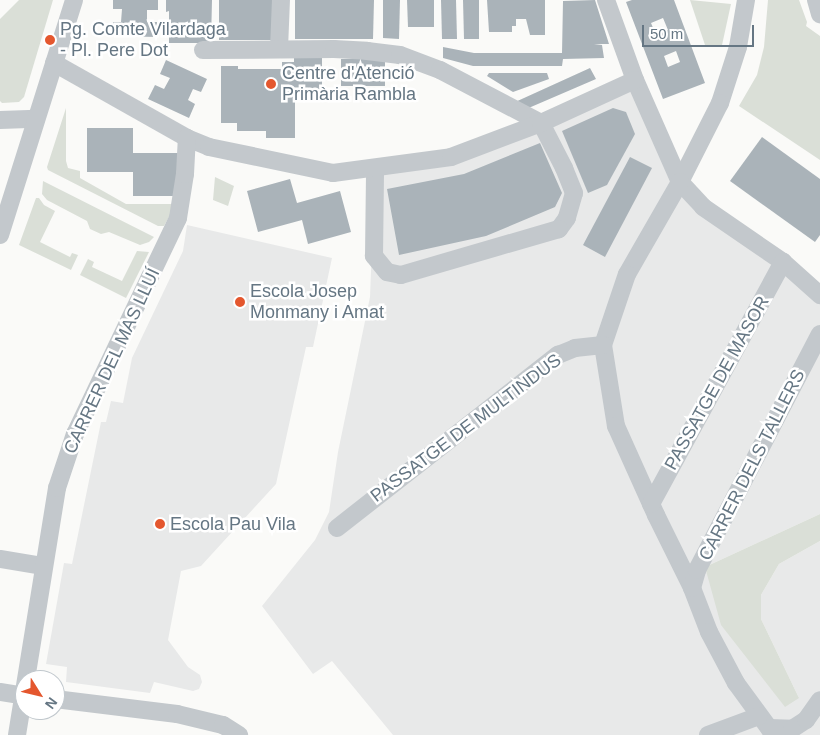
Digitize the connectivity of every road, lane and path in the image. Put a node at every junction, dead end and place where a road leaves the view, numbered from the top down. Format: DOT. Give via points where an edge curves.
graph roads {
  1 [pos="74,0"];
  2 [pos="281,0"];
  3 [pos="606,0"];
  4 [pos="746,0"];
  5 [pos="816,0"];
  6 [pos="820,14"];
  7 [pos="203,50"];
  8 [pos="279,50"];
  9 [pos="54,63"];
  10 [pos="635,80"];
  11 [pos="36,119"];
  12 [pos="0,120"];
  13 [pos="541,123"];
  14 [pos="187,138"];
  15 [pos="375,169"];
  16 [pos="680,182"];
  17 [pos="0,234"];
  18 [pos="783,262"];
  19 [pos="820,295"];
  20 [pos="820,334"];
  21 [pos="603,345"];
  22 [pos="651,504"];
  23 [pos="337,528"];
  24 [pos="0,559"];
  25 [pos="43,566"];
  26 [pos="692,588"];
  27 [pos="27,670"];
  28 [pos="0,692"];
  29 [pos="15,694"];
  30 [pos="65,700"];
  31 [pos="820,700"];
  32 [pos="19,720"];
  33 [pos="767,726"];
  34 [pos="199,727"];
  35 [pos="17,735"];
  36 [pos="239,735"];
  37 [pos="708,735"];
  1 -- 9 [label="street"];
  2 -- 8 [label="street"];
  3 -- 10 [label="street"];
  4 -- 16 [label="street" via="732,69 705,136"];
  5 -- 6 [label="street"];
  7 -- 8 [label="street"];
  8 -- 13 [label="street" via="334,49 400,55 440,70"];
  9 -- 11 [label="street"];
  9 -- 14 [label="street"];
  10 -- 13 [label="street"];
  10 -- 16 [label="street"];
  11 -- 12 [label="street"];
  11 -- 17 [label="street"];
  13 -- 15 [label="street" via="451,157"];
  13 -- 15 [label="street" via="574,193 567,218 559,229 401,275 387,272 374,256"];
  14 -- 15 [label="street" via="209,146 333,173"];
  14 -- 25 [label="street, CARRER DEL MAS LLUÍ" via="178,218 75,434 57,488"];
  16 -- 18 [label="street" via="703,207"];
  16 -- 21 [label="street" via="627,274"];
  18 -- 19 [label="street"];
  18 -- 22 [label="street, PASSATGE DE MASOR"];
  20 -- 26 [label="street, CARRER DELS TALLERS" via="698,570"];
  21 -- 22 [label="street" via="616,426"];
  21 -- 23 [label="street, PASSATGE DE MULTINDUS" via="575,348 558,354"];
  22 -- 26 [label="street"];
  24 -- 25 [label="street"];
  25 -- 27 [label="street, CARRER DEL MAS LLUÍ"];
  26 -- 33 [label="street" via="709,632 736,683"];
  28 -- 29 [label="street"];
  30 -- 34 [label="street" via="177,714"];
  31 -- 33 [label="street" via="806,720 792,729"];
  32 -- 35 [label="street, CARRER DEL MAS LLUÍ"];
  33 -- 37 [label="street"];
  34 -- 36 [label="street" via="222,726"];
}
